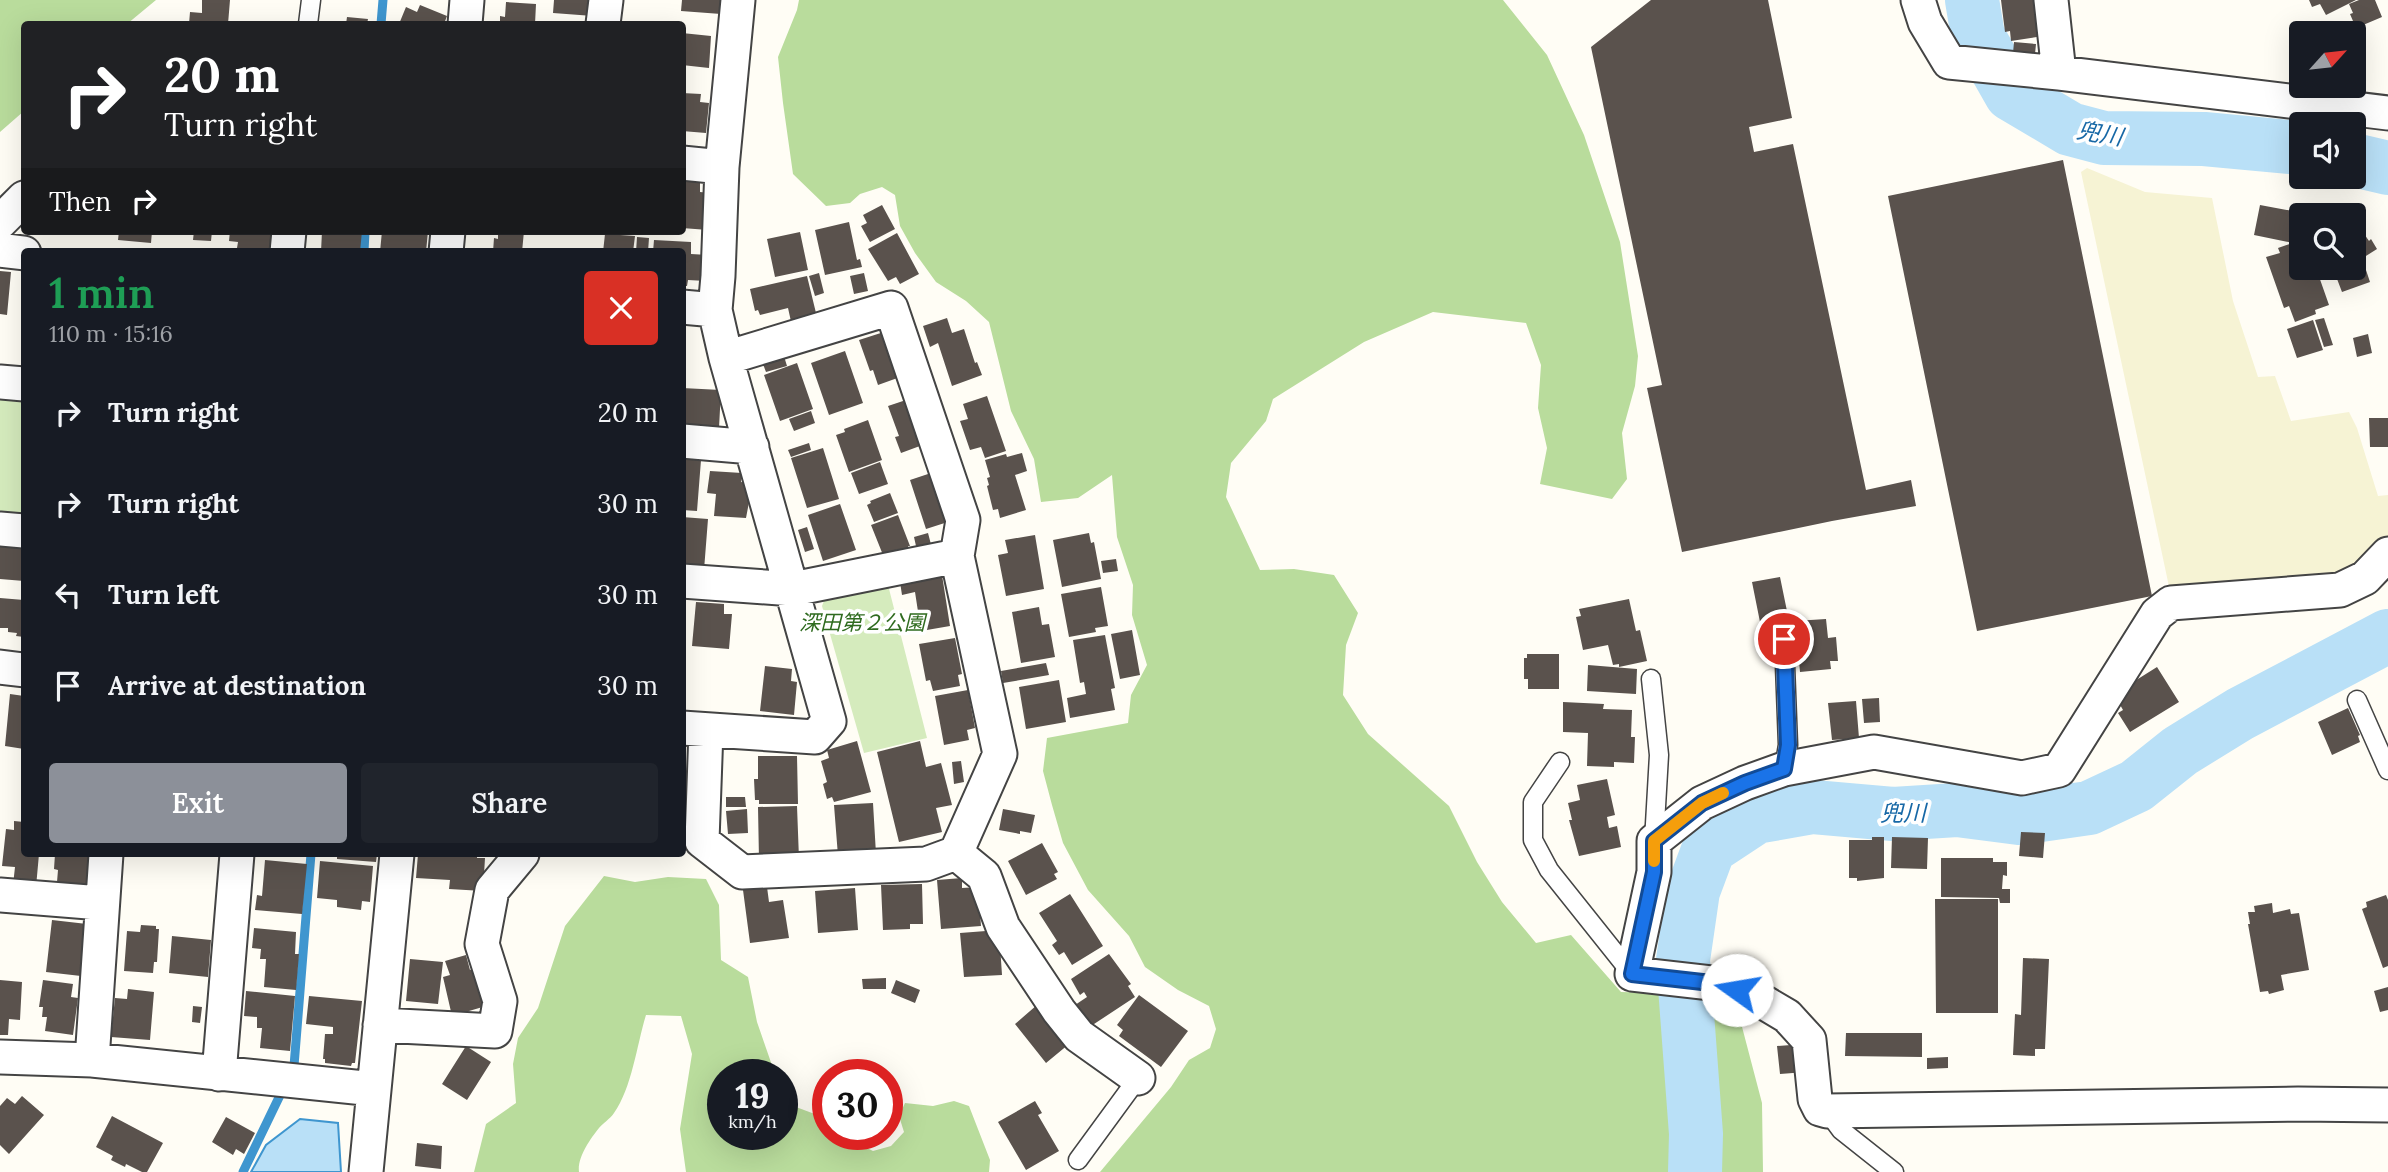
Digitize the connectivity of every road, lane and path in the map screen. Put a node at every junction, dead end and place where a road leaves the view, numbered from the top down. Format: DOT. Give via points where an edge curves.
graph roads {
  1 [pos="311,0"];
  2 [pos="467,0"];
  3 [pos="606,0"];
  4 [pos="738,0"];
  5 [pos="1918,0"];
  6 [pos="2051,0"];
  7 [pos="309,21"];
  8 [pos="465,21"];
  9 [pos="603,21"];
  10 [pos="2059,73"];
  11 [pos="2388,113"];
  12 [pos="686,163"];
  13 [pos="722,167"];
  14 [pos="21,201"];
  15 [pos="0,222"];
  16 [pos="0,250"];
  17 [pos="21,253"];
  18 [pos="686,307"];
  19 [pos="715,310"];
  20 [pos="726,358"];
  21 [pos="0,382"];
  22 [pos="21,384"];
  23 [pos="686,441"];
  24 [pos="752,447"];
  25 [pos="0,529"];
  26 [pos="21,531"];
  27 [pos="2388,554"];
  28 [pos="957,556"];
  29 [pos="686,582"];
  30 [pos="793,589"];
  31 [pos="1784,639"];
  32 [pos="0,667"];
  33 [pos="21,670"];
  34 [pos="1651,679"];
  35 [pos="2357,700"];
  36 [pos="694,729"];
  37 [pos="1560,762"];
  38 [pos="1784,769"];
  39 [pos="2388,770"];
  40 [pos="1654,841"];
  41 [pos="956,853"];
  42 [pos="106,857"];
  43 [pos="237,857"];
  44 [pos="397,857"];
  45 [pos="520,857"];
  46 [pos="0,895"];
  47 [pos="101,904"];
  48 [pos="1632,974"];
  49 [pos="380,1025"];
  50 [pos="0,1056"];
  51 [pos="92,1060"];
  52 [pos="219,1074"];
  53 [pos="1138,1077"];
  54 [pos="373,1089"];
  55 [pos="2388,1105"];
  56 [pos="1827,1111"];
  57 [pos="1078,1160"];
  58 [pos="366,1172"];
  59 [pos="1894,1172"];
  1 -- 7 [label="lane"];
  2 -- 8 [label="street"];
  3 -- 9 [label="street"];
  4 -- 13 [label="street"];
  5 -- 10 [label="street" via="1925,23 1949,62"];
  6 -- 10 [label="street"];
  10 -- 11 [label="street"];
  12 -- 13 [label="street"];
  13 -- 19 [label="street"];
  14 -- 15 [label="street"];
  16 -- 17 [label="street"];
  18 -- 19 [label="street"];
  19 -- 20 [label="street"];
  20 -- 24 [label="street"];
  20 -- 28 [label="street" via="891,308 963,520"];
  21 -- 22 [label="street"];
  23 -- 24 [label="street"];
  24 -- 30 [label="street"];
  25 -- 26 [label="street"];
  27 -- 38 [label="street" via="2365,579 2340,590 2171,603 2157,614 2059,770 2022,778 1874,752"];
  28 -- 30 [label="street"];
  28 -- 41 [label="street" via="1000,754"];
  29 -- 30 [label="street"];
  30 -- 36 [label="street" via="828,721 815,737"];
  31 -- 38 [label="lane" via="1788,745"];
  32 -- 33 [label="street"];
  34 -- 40 [label="lane" via="1660,755"];
  35 -- 39 [label="lane"];
  36 -- 41 [label="street" via="702,841 742,872 926,864"];
  37 -- 48 [label="lane" via="1533,802 1532,840 1549,870"];
  38 -- 40 [label="street" via="1702,803"];
  40 -- 48 [label="street" via="1654,872"];
  41 -- 53 [label="street" via="984,876 1003,927 1079,1036"];
  42 -- 47 [label="street"];
  43 -- 52 [label="street"];
  44 -- 49 [label="street"];
  45 -- 49 [label="street" via="492,890 482,944 500,1001 495,1031"];
  46 -- 47 [label="street"];
  47 -- 51 [label="street"];
  48 -- 56 [label="street" via="1720,984 1787,1016 1809,1040 1815,1099 1820,1109"];
  49 -- 54 [label="street"];
  50 -- 51 [label="street"];
  51 -- 52 [label="street"];
  52 -- 54 [label="street"];
  53 -- 57 [label="lane"];
  54 -- 58 [label="street"];
  55 -- 56 [label="street"];
  56 -- 59 [label="lane" via="1841,1129"];
}
